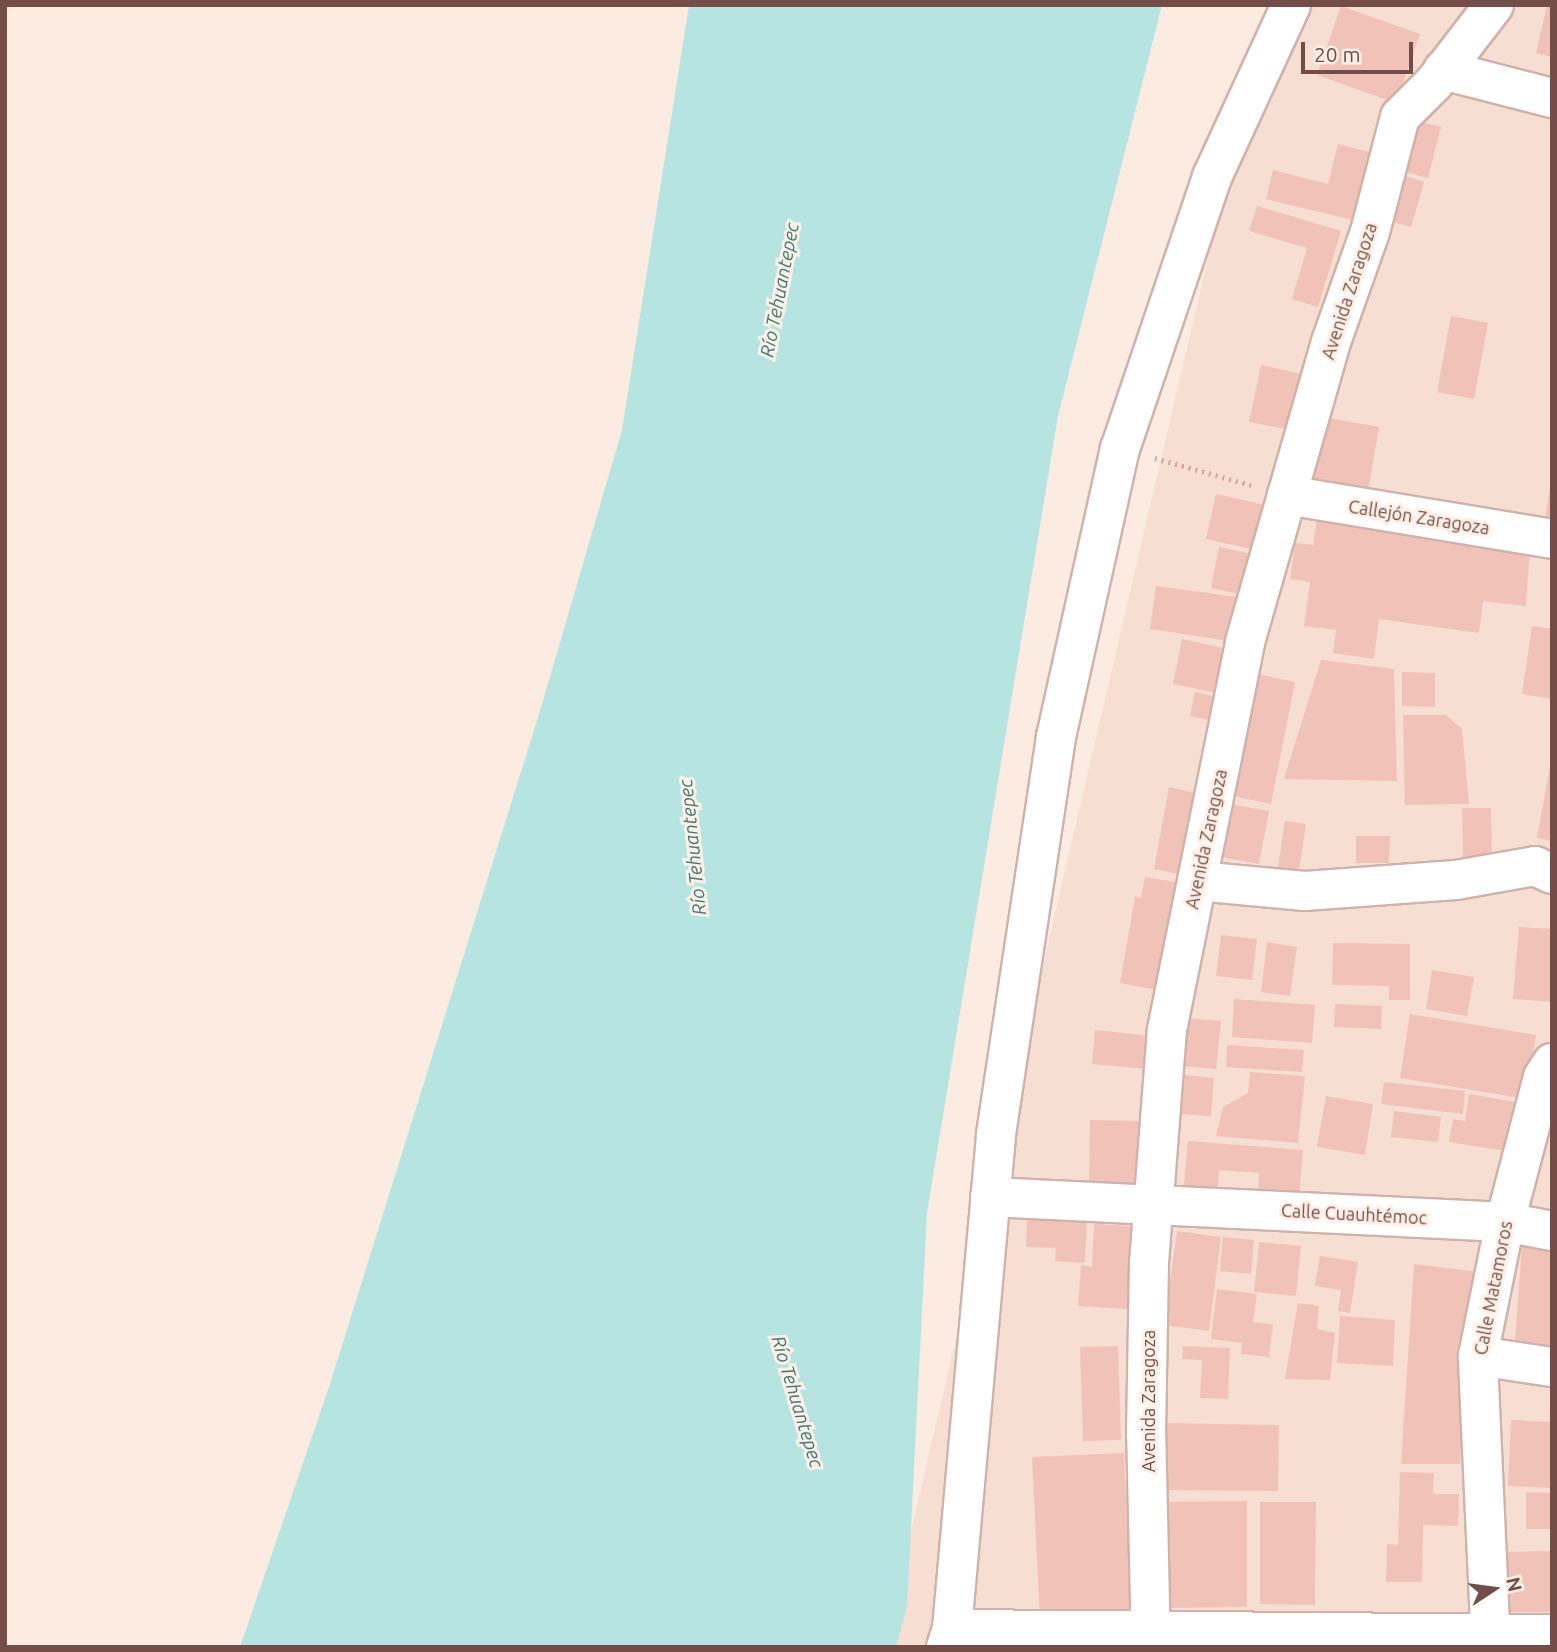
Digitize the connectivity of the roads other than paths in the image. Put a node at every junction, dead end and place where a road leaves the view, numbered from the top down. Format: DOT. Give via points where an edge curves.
graph roads {
  1 [pos="1291,5"];
  2 [pos="1494,5"];
  3 [pos="1443,70"];
  4 [pos="1552,98"];
  5 [pos="1287,495"];
  6 [pos="1552,539"];
  7 [pos="1552,874"];
  8 [pos="1197,881"];
  9 [pos="1552,1063"];
  10 [pos="990,1197"];
  11 [pos="1156,1204"];
  12 [pos="1505,1222"];
  13 [pos="1552,1231"];
  14 [pos="1478,1356"];
  15 [pos="1552,1367"];
  16 [pos="1552,1634"];
  17 [pos="949,1638"];
  18 [pos="1151,1640"];
  19 [pos="1490,1641"];
  1 -- 10 [label="street" via="1212,177 1120,449 1056,737"];
  2 -- 3 [label="street, Avenida Zaragoza"];
  3 -- 4 [label="street"];
  3 -- 5 [label="street, Avenida Zaragoza" via="1400,117 1370,232 1331,342"];
  5 -- 6 [label="street, Callejón Zaragoza"];
  5 -- 8 [label="street, Avenida Zaragoza" via="1245,642"];
  7 -- 8 [label="street" via="1535,866 1456,880 1305,891"];
  8 -- 11 [label="street, Avenida Zaragoza" via="1167,1030"];
  9 -- 12 [label="street, Calle Matamoros" via="1543,1077"];
  10 -- 11 [label="street, Calle Cuauhtémoc"];
  10 -- 17 [label="street"];
  11 -- 12 [label="street, Calle Cuauhtémoc"];
  11 -- 18 [label="street, Avenida Zaragoza" via="1149,1263 1147,1408"];
  12 -- 13 [label="street, Calle Cuauhtémoc"];
  12 -- 14 [label="street, Calle Matamoros"];
  14 -- 15 [label="street"];
  14 -- 19 [label="street, Calle Matamoros"];
  16 -- 19 [label="street"];
  17 -- 18 [label="street"];
  18 -- 19 [label="street"];
}
